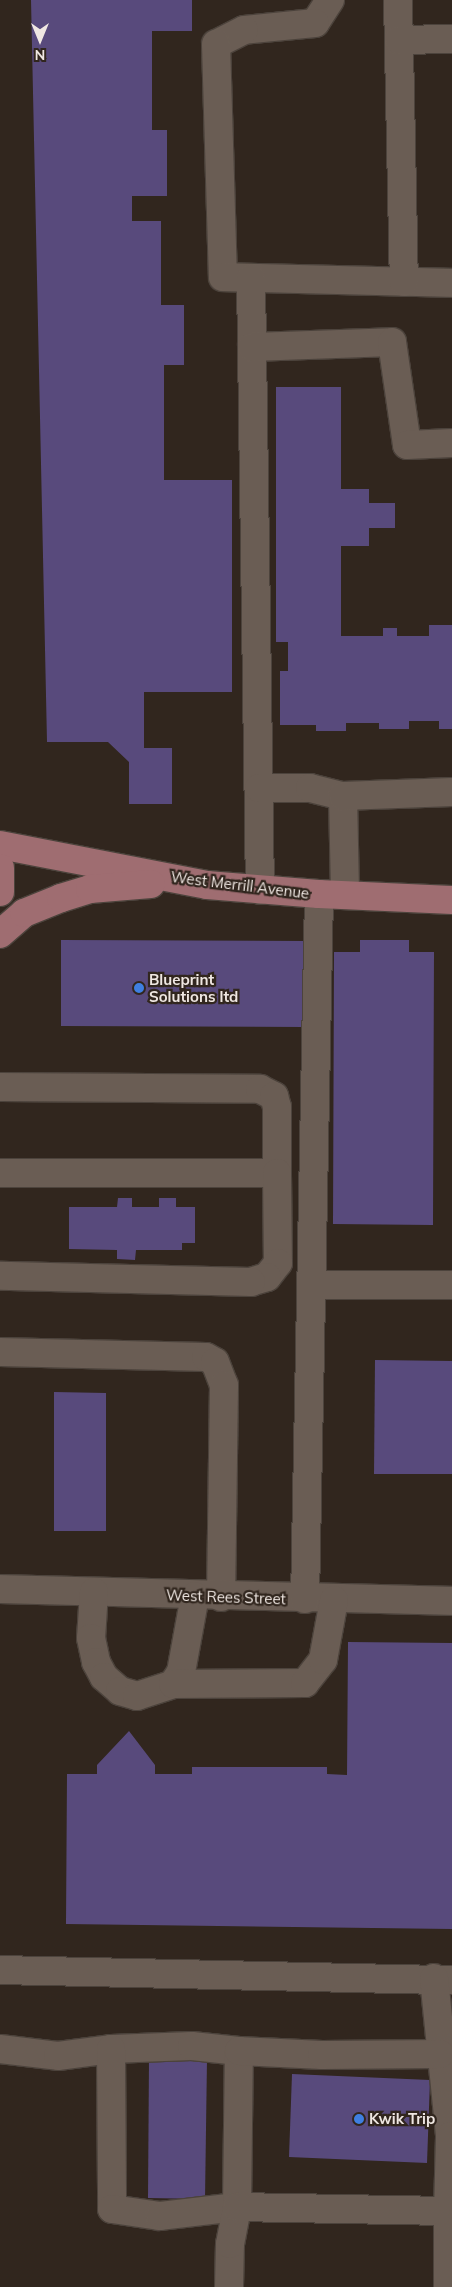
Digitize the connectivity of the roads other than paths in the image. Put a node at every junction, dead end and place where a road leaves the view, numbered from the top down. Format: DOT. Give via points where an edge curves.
graph roads {
  1 [pos="330,0"];
  2 [pos="398,0"];
  3 [pos="452,39"];
  4 [pos="398,40"];
  5 [pos="251,278"];
  6 [pos="404,282"];
  7 [pos="452,283"];
  8 [pos="252,347"];
  9 [pos="452,444"];
  10 [pos="259,788"];
  11 [pos="452,792"];
  12 [pos="343,796"];
  13 [pos="0,846"];
  14 [pos="0,868"];
  15 [pos="207,885"];
  16 [pos="260,890"];
  17 [pos="0,892"];
  18 [pos="332,895"];
  19 [pos="452,900"];
  20 [pos="0,934"];
  21 [pos="0,1087"];
  22 [pos="277,1172"];
  23 [pos="0,1173"];
  24 [pos="0,1276"];
  25 [pos="311,1284"];
  26 [pos="452,1285"];
  27 [pos="0,1352"];
  28 [pos="0,1589"];
  29 [pos="94,1592"];
  30 [pos="208,1596"];
  31 [pos="305,1599"];
  32 [pos="334,1600"];
  33 [pos="452,1601"];
  34 [pos="173,1684"];
  35 [pos="0,1970"];
  36 [pos="443,1979"];
  37 [pos="0,2049"];
  38 [pos="111,2050"];
  39 [pos="238,2050"];
  40 [pos="440,2054"];
  41 [pos="237,2207"];
  42 [pos="448,2211"];
  43 [pos="229,2287"];
  44 [pos="448,2287"];
  1 -- 5 [label="street" via="316,23 244,30 216,44 223,276"];
  2 -- 4 [label="street"];
  3 -- 4 [label="street"];
  4 -- 6 [label="street"];
  5 -- 6 [label="street"];
  5 -- 8 [label="street"];
  6 -- 7 [label="street"];
  8 -- 9 [label="street" via="392,342 407,445"];
  8 -- 10 [label="street"];
  10 -- 12 [label="street" via="310,788"];
  10 -- 16 [label="street"];
  11 -- 12 [label="street"];
  12 -- 18 [label="street"];
  13 -- 15 [label="main road, West Merrill Avenue"];
  14 -- 17 [label="main road"];
  15 -- 16 [label="main road, West Merrill Avenue"];
  15 -- 20 [label="main road" via="136,884 90,889 24,913"];
  16 -- 18 [label="main road, West Merrill Avenue"];
  18 -- 19 [label="main road, West Merrill Avenue"];
  18 -- 25 [label="street"];
  21 -- 22 [label="street" via="260,1089 274,1096 277,1107"];
  22 -- 23 [label="street"];
  22 -- 24 [label="street" via="278,1263 267,1277 251,1282"];
  25 -- 26 [label="street"];
  25 -- 31 [label="street"];
  27 -- 30 [label="street" via="206,1357 215,1362 224,1385"];
  28 -- 29 [label="street, West Rees Street"];
  29 -- 30 [label="street, West Rees Street"];
  29 -- 34 [label="street" via="92,1649 104,1677 120,1691 137,1696"];
  30 -- 31 [label="street, West Rees Street"];
  30 -- 34 [label="street"];
  31 -- 32 [label="street, West Rees Street"];
  32 -- 33 [label="street, West Rees Street"];
  32 -- 34 [label="street" via="323,1660 305,1683"];
  35 -- 36 [label="street"];
  36 -- 40 [label="street"];
  37 -- 38 [label="street" via="58,2056"];
  38 -- 39 [label="street" via="192,2046"];
  38 -- 41 [label="street" via="112,2209 160,2216"];
  39 -- 40 [label="street" via="322,2055"];
  39 -- 41 [label="street"];
  40 -- 42 [label="street" via="450,2136"];
  41 -- 42 [label="street"];
  41 -- 43 [label="street" via="230,2244"];
  42 -- 44 [label="street"];
}
